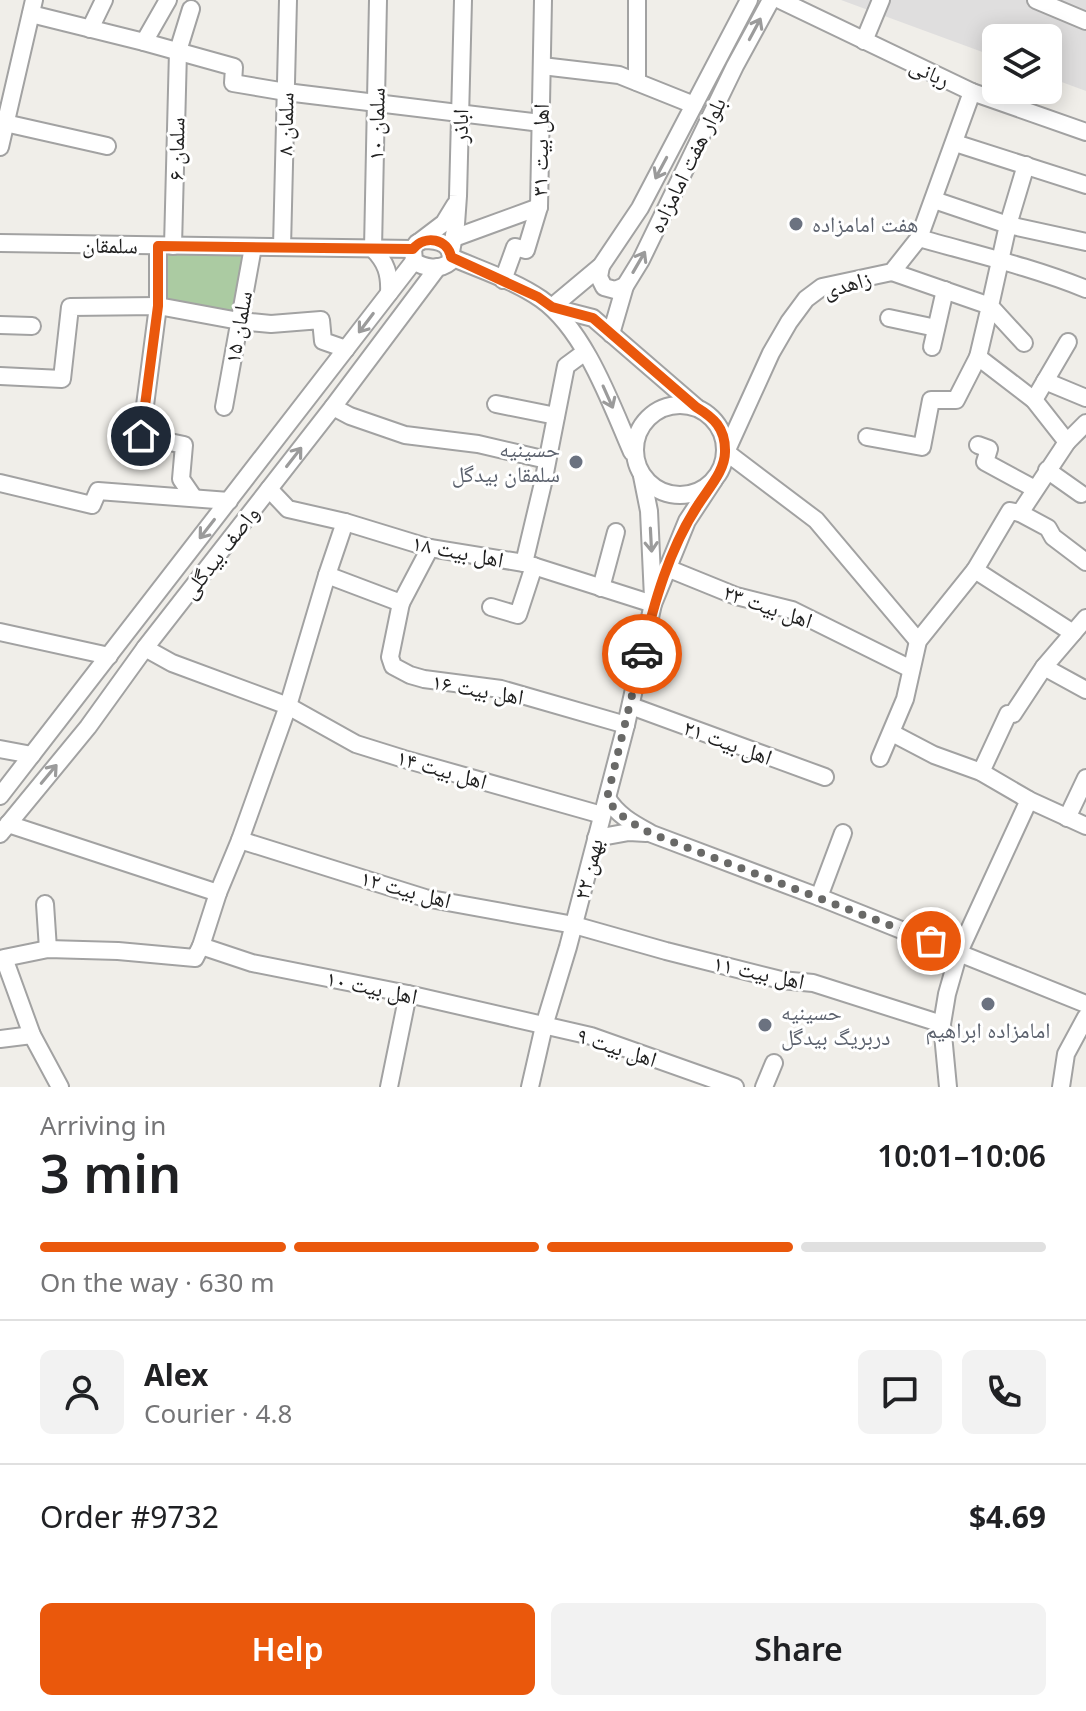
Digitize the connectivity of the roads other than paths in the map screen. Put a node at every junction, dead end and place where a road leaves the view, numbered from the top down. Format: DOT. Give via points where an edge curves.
graph roads {
  1 [pos="104,0"];
  2 [pos="168,0"];
  3 [pos="288,0"];
  4 [pos="378,0"];
  5 [pos="463,0"];
  6 [pos="543,0"];
  7 [pos="637,0"];
  8 [pos="749,0"];
  9 [pos="771,0"];
  10 [pos="780,0"];
  11 [pos="881,0"];
  12 [pos="1036,0"];
  13 [pos="32,7"];
  14 [pos="191,9"];
  15 [pos="1086,21"];
  16 [pos="90,29"];
  17 [pos="864,41"];
  18 [pos="144,42"];
  19 [pos="178,51"];
  20 [pos="542,66"];
  21 [pos="637,82"];
  22 [pos="286,92"];
  23 [pos="972,92"];
  24 [pos="376,103"];
  25 [pos="694,105"];
  26 [pos="460,113"];
  27 [pos="5,123"];
  28 [pos="541,123"];
  29 [pos="1086,132"];
  30 [pos="955,143"];
  31 [pos="107,146"];
  32 [pos="0,147"];
  33 [pos="1026,165"];
  34 [pos="1086,185"];
  35 [pos="458,196"];
  36 [pos="934,200"];
  37 [pos="539,207"];
  38 [pos="1008,225"];
  39 [pos="919,238"];
  40 [pos="1086,242"];
  41 [pos="0,243"];
  42 [pos="166,246"];
  43 [pos="253,247"];
  44 [pos="282,247"];
  45 [pos="373,249"];
  46 [pos="415,251"];
  47 [pos="449,253"];
  48 [pos="999,261"];
  49 [pos="601,266"];
  50 [pos="892,272"];
  51 [pos="503,280"];
  52 [pos="625,286"];
  53 [pos="1086,289"];
  54 [pos="945,290"];
  55 [pos="389,293"];
  56 [pos="158,306"];
  57 [pos="990,306"];
  58 [pos="552,307"];
  59 [pos="889,318"];
  60 [pos="239,321"];
  61 [pos="0,325"];
  62 [pos="32,326"];
  63 [pos="936,328"];
  64 [pos="611,334"];
  65 [pos="1068,342"];
  66 [pos="1024,343"];
  67 [pos="932,347"];
  68 [pos="346,349"];
  69 [pos="585,352"];
  70 [pos="978,357"];
  71 [pos="0,376"];
  72 [pos="1045,381"];
  73 [pos="754,391"];
  74 [pos="1086,398"];
  75 [pos="1034,400"];
  76 [pos="496,404"];
  77 [pos="224,407"];
  78 [pos="333,407"];
  79 [pos="696,407"];
  80 [pos="556,416"];
  81 [pos="712,417"];
  82 [pos="1086,423"];
  83 [pos="867,437"];
  84 [pos="1067,442"];
  85 [pos="978,445"];
  86 [pos="726,452"];
  87 [pos="635,457"];
  88 [pos="547,460"];
  89 [pos="1047,470"];
  90 [pos="642,476"];
  91 [pos="714,480"];
  92 [pos="0,483"];
  93 [pos="269,489"];
  94 [pos="1035,489"];
  95 [pos="1081,494"];
  96 [pos="194,498"];
  97 [pos="229,501"];
  98 [pos="1020,513"];
  99 [pos="345,522"];
  100 [pos="616,532"];
  101 [pos="430,548"];
  102 [pos="1086,562"];
  103 [pos="529,565"];
  104 [pos="667,568"];
  105 [pos="975,570"];
  106 [pos="327,575"];
  107 [pos="167,581"];
  108 [pos="601,588"];
  109 [pos="188,593"];
  110 [pos="401,603"];
  111 [pos="653,604"];
  112 [pos="491,607"];
  113 [pos="1086,618"];
  114 [pos="0,632"];
  115 [pos="1073,633"];
  116 [pos="918,641"];
  117 [pos="145,648"];
  118 [pos="109,656"];
  119 [pos="1044,667"];
  120 [pos="911,669"];
  121 [pos="1086,690"];
  122 [pos="288,706"];
  123 [pos="631,706"];
  124 [pos="626,725"];
  125 [pos="892,733"];
  126 [pos="0,749"];
  127 [pos="32,755"];
  128 [pos="880,758"];
  129 [pos="981,772"];
  130 [pos="825,777"];
  131 [pos="1086,778"];
  132 [pos="0,796"];
  133 [pos="1029,800"];
  134 [pos="605,807"];
  135 [pos="1067,818"];
  136 [pos="1086,826"];
  137 [pos="4,829"];
  138 [pos="843,833"];
  139 [pos="652,834"];
  140 [pos="596,838"];
  141 [pos="240,840"];
  142 [pos="218,893"];
  143 [pos="819,897"];
  144 [pos="45,904"];
  145 [pos="574,925"];
  146 [pos="201,946"];
  147 [pos="48,949"];
  148 [pos="959,952"];
  149 [pos="408,994"];
  150 [pos="1086,1004"];
  151 [pos="1086,1017"];
  152 [pos="942,1024"];
  153 [pos="544,1026"];
  154 [pos="32,1035"];
  155 [pos="0,1039"];
  156 [pos="774,1063"];
  157 [pos="60,1087"];
  158 [pos="389,1087"];
  159 [pos="530,1087"];
  160 [pos="735,1087"];
  161 [pos="764,1087"];
  162 [pos="948,1087"];
  163 [pos="1061,1087"];
  1 -- 16 [label="street"];
  2 -- 18 [label="street"];
  3 -- 22 [label="street, سلمان ۸"];
  4 -- 24 [label="street, سلمان ۱۰"];
  5 -- 26 [label="street, اباذر"];
  6 -- 20 [label="street, اهل بیت ۳۱"];
  7 -- 21 [label="street"];
  8 -- 25 [label="street, بلوار هفت امامزاده"];
  52 -- 9 [label="street, بلوار هفت امامزاده, one-way"];
  10 -- 17 [label="street, ربانی"];
  11 -- 17 [label="street"];
  12 -- 15 [label="street"];
  13 -- 16 [label="street"];
  13 -- 27 [label="street"];
  14 -- 19 [label="street, سلمان ۶"];
  16 -- 18 [label="street"];
  17 -- 23 [label="street, ربانی"];
  18 -- 19 [label="street"];
  19 -- 22 [label="street" via="234,67 233,83"];
  19 -- 42 [label="street, سلمان ۶"];
  20 -- 21 [label="street"];
  20 -- 28 [label="street, اهل بیت ۳۱"];
  21 -- 25 [label="street"];
  22 -- 24 [label="street"];
  22 -- 44 [label="street, سلمان ۸"];
  23 -- 29 [label="street, ربانی"];
  23 -- 30 [label="street, زاهدی"];
  24 -- 26 [label="street"];
  24 -- 45 [label="street, سلمان ۱۰"];
  25 -- 49 [label="street, بلوار هفت امامزاده, one-way" via="640,208"];
  26 -- 28 [label="street"];
  26 -- 35 [label="street, اباذر"];
  27 -- 31 [label="street"];
  27 -- 32 [label="street"];
  28 -- 37 [label="street, اهل بیت ۳۱"];
  30 -- 33 [label="street"];
  30 -- 36 [label="street, زاهدی"];
  33 -- 34 [label="street"];
  33 -- 38 [label="street"];
  35 -- 46 [label="street, واصف بیدگلی" via="444,223"];
  35 -- 47 [label="street, اباذر"];
  36 -- 38 [label="street"];
  36 -- 39 [label="street, زاهدی"];
  37 -- 47 [label="street"];
  37 -- 51 [label="street, اهل بیت ۳۱" via="526,250 515,247"];
  38 -- 40 [label="street"];
  38 -- 48 [label="street"];
  39 -- 48 [label="street"];
  39 -- 50 [label="street, زاهدی"];
  41 -- 42 [label="street, سلمقان"];
  42 -- 43 [label="street, سلمقان"];
  42 -- 56 [label="street, سلمان ۶"];
  43 -- 44 [label="street, سلمقان"];
  43 -- 60 [label="street, سلمان ۱۵"];
  44 -- 45 [label="street, سلمقان"];
  45 -- 46 [label="street, سلمقان"];
  45 -- 55 [label="street" via="387,269"];
  46 -- 47 [label="street" via="424,240 441,242"];
  46 -- 47 [label="street" via="420,266 430,268"];
  46 -- 55 [label="street, واصف بیدگلی"];
  47 -- 51 [label="street"];
  47 -- 78 [label="street, واصف بیدگلی"];
  48 -- 53 [label="street"];
  48 -- 57 [label="street"];
  49 -- 52 [label="street" via="604,287"];
  49 -- 58 [label="street, بلوار هفت امامزاده"];
  50 -- 54 [label="street"];
  50 -- 73 [label="street, زاهدی" via="822,287 806,299"];
  51 -- 58 [label="street"];
  52 -- 64 [label="street, بلوار هفت امامزاده"];
  54 -- 57 [label="street"];
  54 -- 63 [label="street"];
  55 -- 68 [label="street, واصف بیدگلی, one-way"];
  56 -- 60 [label="street"];
  56 -- 71 [label="street" via="70,307 62,379"];
  56 -- 96 [label="street, سلمان ۶" via="141,436 184,445 181,479"];
  57 -- 66 [label="street"];
  57 -- 70 [label="street"];
  58 -- 64 [label="street" via="593,318"];
  58 -- 69 [label="street"];
  59 -- 63 [label="street"];
  60 -- 68 [label="street" via="321,320 323,341"];
  60 -- 77 [label="street, سلمان ۱۵"];
  61 -- 62 [label="street"];
  63 -- 67 [label="street"];
  64 -- 79 [label="street"];
  65 -- 72 [label="street"];
  68 -- 97 [label="street, واصف بیدگلی"];
  69 -- 80 [label="street" via="566,366"];
  69 -- 87 [label="street, one-way"];
  70 -- 75 [label="street"];
  70 -- 83 [label="street" via="956,400 931,400 922,447"];
  72 -- 74 [label="street"];
  72 -- 75 [label="street"];
  73 -- 81 [label="street" via="734,410"];
  73 -- 86 [label="street, زاهدی"];
  75 -- 84 [label="street"];
  76 -- 80 [label="street"];
  78 -- 88 [label="street" via="405,435"];
  93 -- 78 [label="street, واصف بیدگلی, one-way"];
  79 -- 81 [label="street"];
  79 -- 87 [label="street" via="677,404 644,421 635,438"];
  80 -- 88 [label="street"];
  81 -- 86 [label="street" via="723,433"];
  82 -- 84 [label="street"];
  84 -- 89 [label="street"];
  85 -- 94 [label="street" via="989,449 985,462"];
  86 -- 91 [label="street"];
  86 -- 116 [label="street" via="816,520"];
  87 -- 90 [label="street"];
  88 -- 103 [label="street"];
  89 -- 94 [label="street"];
  89 -- 95 [label="street"];
  90 -- 91 [label="street" via="658,490 677,495 697,492"];
  90 -- 111 [label="street, ۲۲ بهمن, one-way"];
  91 -- 104 [label="street, ۲۲ بهمن" via="687,521"];
  92 -- 96 [label="street" via="92,505 98,491"];
  93 -- 99 [label="street, اهل بیت ۱۸" via="288,509"];
  93 -- 109 [label="street, واصف بیدگلی"];
  94 -- 98 [label="street"];
  96 -- 97 [label="street"];
  97 -- 107 [label="street, واصف بیدگلی, one-way"];
  98 -- 102 [label="street" via="1048,528"];
  98 -- 105 [label="street" via="1010,511"];
  99 -- 101 [label="street, اهل بیت ۱۸"];
  99 -- 106 [label="street"];
  100 -- 108 [label="street"];
  101 -- 103 [label="street, اهل بیت ۱۸"];
  101 -- 110 [label="street"];
  103 -- 108 [label="street, اهل بیت ۱۸"];
  103 -- 112 [label="street" via="518,615"];
  104 -- 111 [label="street, ۲۲ بهمن"];
  104 -- 120 [label="street, اهل بیت ۲۳" via="736,596 792,610"];
  105 -- 115 [label="street"];
  105 -- 116 [label="street"];
  106 -- 110 [label="street"];
  106 -- 122 [label="street"];
  107 -- 109 [label="street"];
  107 -- 118 [label="street, واصف بیدگلی"];
  108 -- 111 [label="street, اهل بیت ۱۸"];
  109 -- 117 [label="street, واصف بیدگلی"];
  110 -- 124 [label="street, اهل بیت ۱۶" via="390,657 393,666 424,679 501,689"];
  111 -- 123 [label="street, ۲۲ بهمن"];
  113 -- 115 [label="street"];
  114 -- 118 [label="street"];
  115 -- 119 [label="street"];
  116 -- 120 [label="street"];
  117 -- 122 [label="street, اهل بیت ۱۴"];
  137 -- 117 [label="street, واصف بیدگلی, one-way"];
  118 -- 127 [label="street, واصف بیدگلی"];
  119 -- 121 [label="street"];
  119 -- 129 [label="street" via="1008,714"];
  120 -- 125 [label="street"];
  122 -- 134 [label="street, اهل بیت ۱۴" via="356,744"];
  122 -- 141 [label="street"];
  123 -- 124 [label="street, ۲۲ بهمن"];
  123 -- 130 [label="street, اهل بیت ۲۱"];
  124 -- 134 [label="street, ۲۲ بهمن"];
  125 -- 128 [label="street"];
  125 -- 129 [label="street"];
  126 -- 127 [label="street"];
  127 -- 132 [label="street, واصف بیدگلی"];
  129 -- 133 [label="street"];
  131 -- 135 [label="street"];
  133 -- 135 [label="street"];
  133 -- 148 [label="street"];
  134 -- 139 [label="street"];
  134 -- 140 [label="street, ۲۲ بهمن"];
  135 -- 136 [label="street"];
  137 -- 142 [label="street"];
  138 -- 143 [label="street"];
  139 -- 140 [label="street"];
  139 -- 143 [label="street"];
  140 -- 145 [label="street, ۲۲ بهمن"];
  141 -- 142 [label="street"];
  141 -- 145 [label="street, اهل بیت ۱۲" via="425,898"];
  142 -- 146 [label="street"];
  143 -- 148 [label="street"];
  144 -- 147 [label="street"];
  145 -- 152 [label="street, اهل بیت ۱۱" via="781,980 813,983"];
  145 -- 153 [label="street, ۲۲ بهمن"];
  146 -- 147 [label="street" via="195,958"];
  146 -- 149 [label="street, اهل بیت ۱۰" via="252,963"];
  147 -- 154 [label="street" via="4,958"];
  148 -- 150 [label="street"];
  148 -- 152 [label="street"];
  149 -- 153 [label="street, اهل بیت ۱۰"];
  149 -- 158 [label="street"];
  151 -- 163 [label="street" via="1066,1054"];
  152 -- 162 [label="street"];
  153 -- 159 [label="street, ۲۲ بهمن"];
  153 -- 160 [label="street, اهل بیت ۹" via="591,1036"];
  154 -- 155 [label="street"];
  154 -- 157 [label="street"];
  156 -- 161 [label="street"];
}
